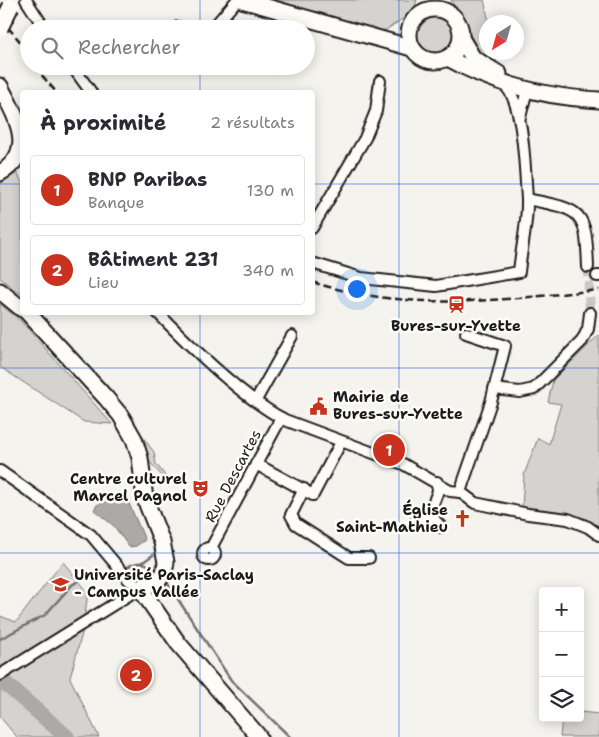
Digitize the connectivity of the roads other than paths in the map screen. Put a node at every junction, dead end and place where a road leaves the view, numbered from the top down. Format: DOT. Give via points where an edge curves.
graph roads {
  1 [pos="26,0"];
  2 [pos="237,0"];
  3 [pos="242,0"];
  4 [pos="12,3"];
  5 [pos="427,4"];
  6 [pos="446,6"];
  7 [pos="39,20"];
  8 [pos="220,20"];
  9 [pos="311,20"];
  10 [pos="315,21"];
  11 [pos="410,25"];
  12 [pos="0,28"];
  13 [pos="462,38"];
  14 [pos="377,39"];
  15 [pos="412,48"];
  16 [pos="448,58"];
  17 [pos="79,75"];
  18 [pos="380,81"];
  19 [pos="0,86"];
  20 [pos="515,86"];
  21 [pos="90,90"];
  22 [pos="599,100"];
  23 [pos="520,121"];
  24 [pos="20,125"];
  25 [pos="20,158"];
  26 [pos="0,173"];
  27 [pos="527,199"];
  28 [pos="315,223"];
  29 [pos="315,264"];
  30 [pos="588,267"];
  31 [pos="0,291"];
  32 [pos="20,307"];
  33 [pos="590,313"];
  34 [pos="30,315"];
  35 [pos="161,315"];
  36 [pos="466,333"];
  37 [pos="292,336"];
  38 [pos="494,389"];
  39 [pos="256,400"];
  40 [pos="283,419"];
  41 [pos="341,442"];
  42 [pos="256,464"];
  43 [pos="0,471"];
  44 [pos="437,482"];
  45 [pos="304,489"];
  46 [pos="460,492"];
  47 [pos="429,514"];
  48 [pos="416,522"];
  49 [pos="441,527"];
  50 [pos="599,535"];
  51 [pos="210,548"];
  52 [pos="369,558"];
  53 [pos="140,588"];
  54 [pos="3,672"];
  55 [pos="259,737"];
  1 -- 7 [label="street"];
  2 -- 8 [label="street"];
  3 -- 9 [label="main road"];
  4 -- 12 [label="main road, bridge"];
  5 -- 6 [label="main road" via="435,8"];
  5 -- 11 [label="main road"];
  6 -- 13 [label="main road" via="458,21"];
  10 -- 14 [label="main road"];
  11 -- 14 [label="main road"];
  11 -- 15 [label="main road"];
  13 -- 16 [label="main road" via="457,50"];
  13 -- 20 [label="main road" via="480,63"];
  14 -- 15 [label="main road"];
  15 -- 16 [label="main road" via="432,61"];
  16 -- 20 [label="main road" via="483,77"];
  17 -- 21 [label="street"];
  18 -- 28 [label="street" via="376,111 365,138"];
  19 -- 24 [label="main road"];
  20 -- 22 [label="main road" via="564,98"];
  20 -- 23 [label="street"];
  20 -- 23 [label="street" via="513,94"];
  23 -- 27 [label="street"];
  25 -- 26 [label="main road"];
  27 -- 29 [label="street" via="519,272 436,286 361,278"];
  27 -- 30 [label="street" via="565,207 580,218 586,229"];
  31 -- 32 [label="main road"];
  33 -- 38 [label="street" via="582,341 534,389 520,392"];
  34 -- 53 [label="main road" via="106,398 134,438 145,499 162,542 166,562 161,577"];
  35 -- 39 [label="street"];
  36 -- 38 [label="street" via="504,346"];
  37 -- 39 [label="street"];
  38 -- 46 [label="street"];
  39 -- 40 [label="street"];
  40 -- 41 [label="street"];
  40 -- 42 [label="street, Rue Descartes"];
  41 -- 44 [label="street" via="403,464"];
  41 -- 45 [label="street" via="313,495"];
  42 -- 45 [label="street"];
  42 -- 51 [label="street, Rue Descartes"];
  43 -- 53 [label="street" via="91,535"];
  44 -- 46 [label="street" via="450,491"];
  44 -- 47 [label="street" via="438,491"];
  45 -- 52 [label="street" via="291,515 296,524 349,558"];
  46 -- 50 [label="street" via="474,502 568,519"];
  47 -- 48 [label="street"];
  47 -- 49 [label="street"];
  53 -- 54 [label="street"];
  53 -- 55 [label="main road" via="178,643"];
}
